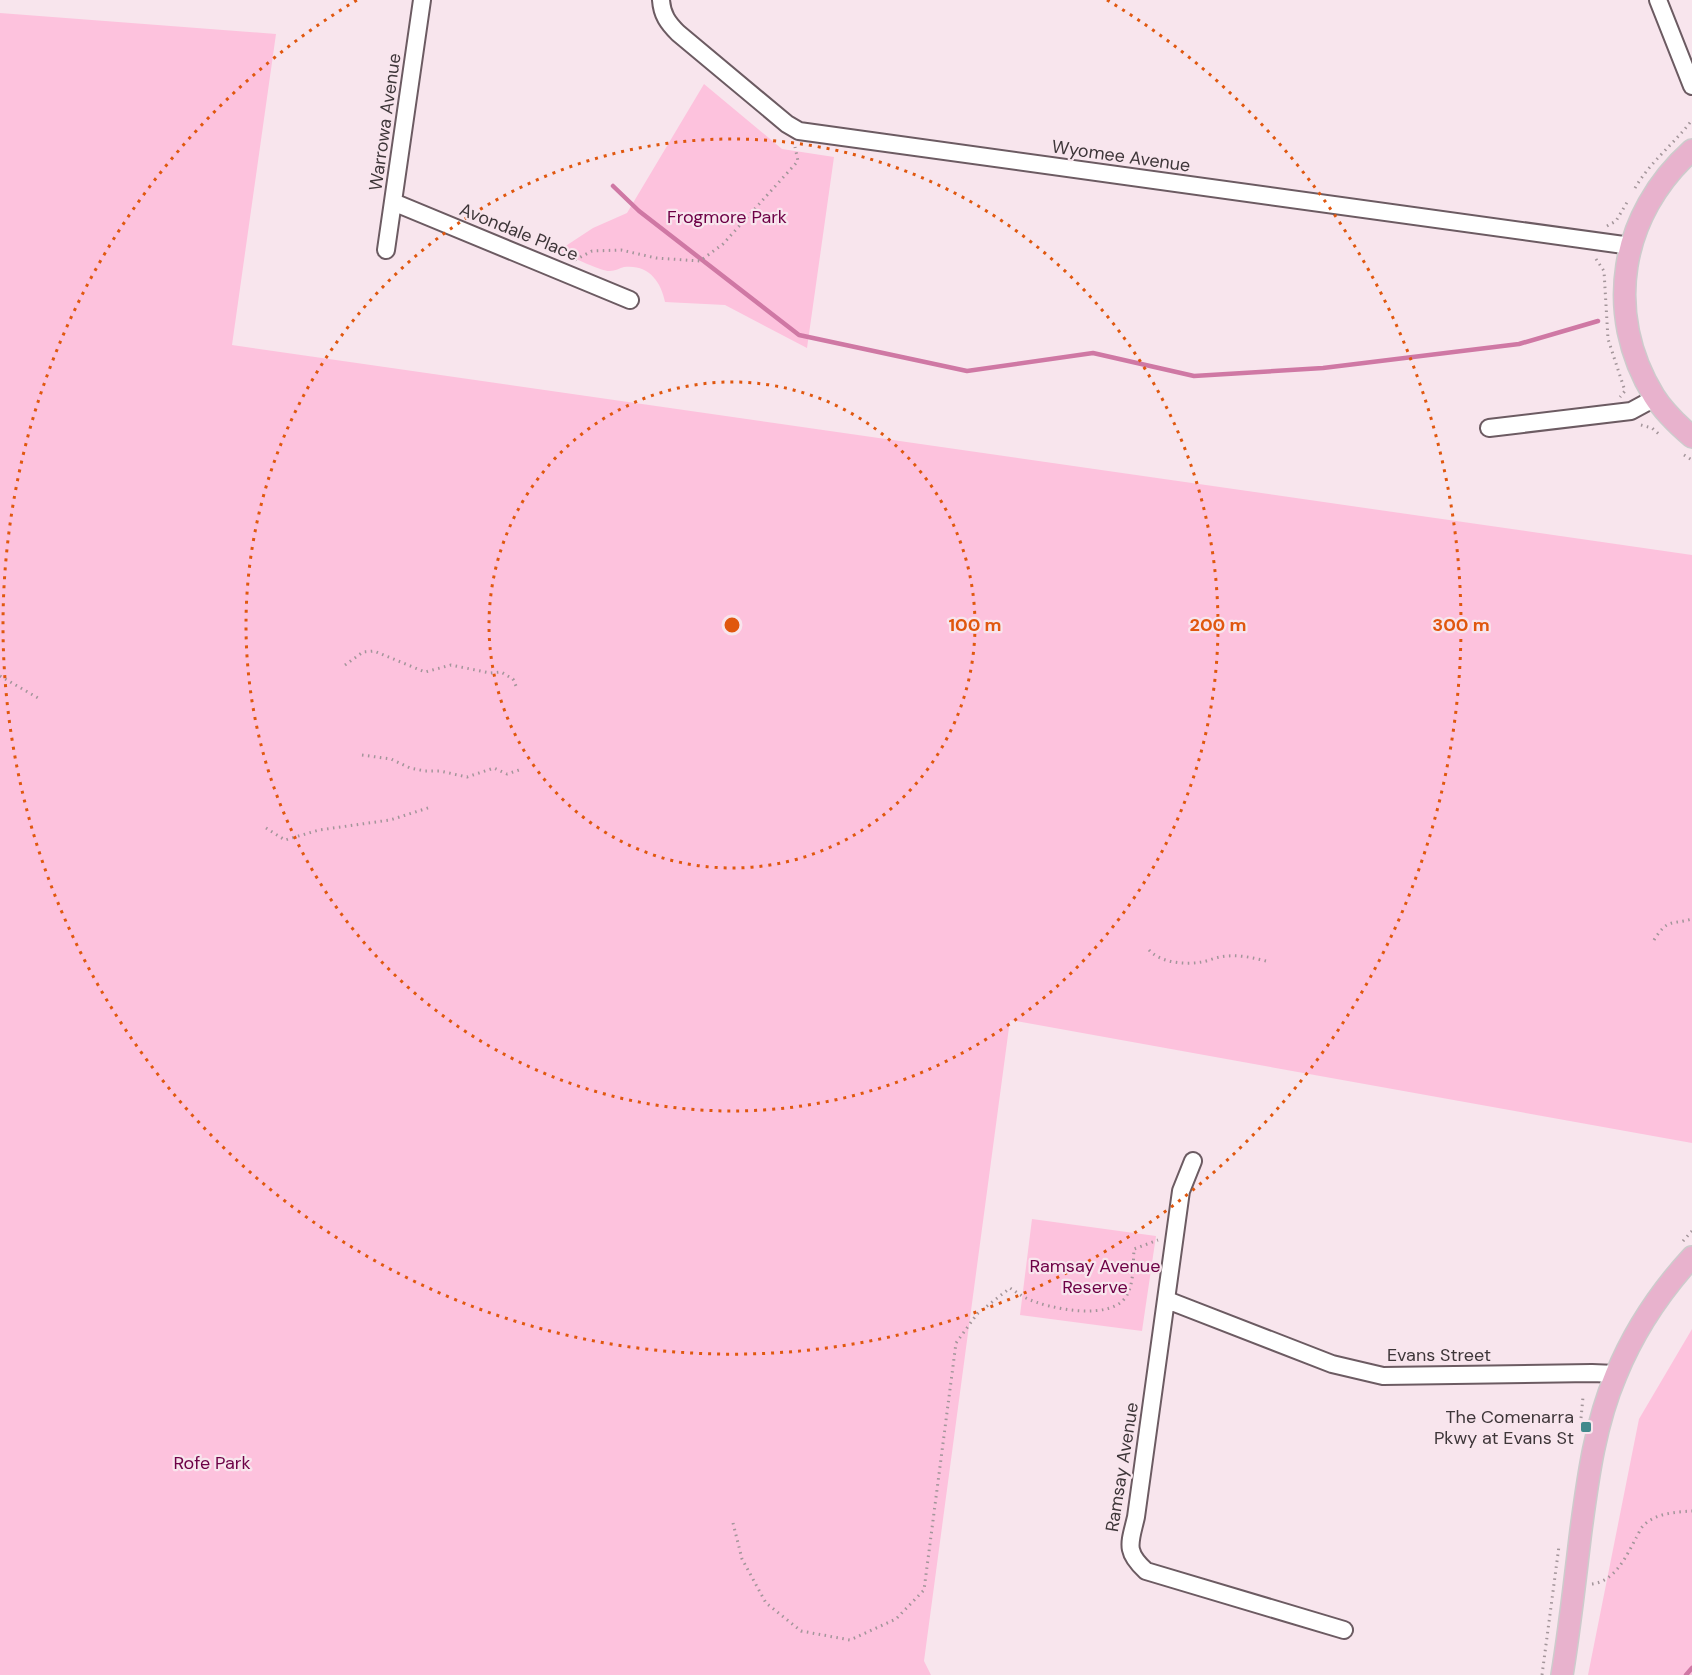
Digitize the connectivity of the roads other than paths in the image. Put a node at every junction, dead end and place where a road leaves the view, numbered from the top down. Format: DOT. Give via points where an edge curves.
graph roads {
  1 [pos="422,0"];
  2 [pos="661,0"];
  3 [pos="1658,0"];
  4 [pos="1692,86"];
  5 [pos="1692,150"];
  6 [pos="393,202"];
  7 [pos="1631,246"];
  8 [pos="386,250"];
  9 [pos="630,300"];
  10 [pos="1655,398"];
  11 [pos="1489,428"];
  12 [pos="1692,436"];
  13 [pos="1193,1161"];
  14 [pos="1692,1257"];
  15 [pos="1167,1300"];
  16 [pos="1616,1374"];
  17 [pos="1344,1630"];
  18 [pos="1562,1675"];
  1 -- 6 [label="street, Warrowa Avenue"];
  2 -- 7 [label="street, Wyomee Avenue" via="668,22 678,33 799,131"];
  3 -- 4 [label="street"];
  5 -- 7 [label="main road" via="1660,183 1644,209"];
  6 -- 8 [label="street, Warrowa Avenue"];
  6 -- 9 [label="street, Avondale Place"];
  7 -- 10 [label="main road" via="1624,293 1626,321 1631,344"];
  10 -- 11 [label="street" via="1631,411"];
  10 -- 12 [label="main road"];
  13 -- 15 [label="street, Ramsay Avenue" via="1181,1191"];
  14 -- 16 [label="main road" via="1646,1315"];
  15 -- 16 [label="street, Evans Street" via="1332,1364 1383,1376"];
  15 -- 17 [label="street, Ramsay Avenue" via="1129,1547 1135,1561 1146,1571"];
  16 -- 18 [label="main road" via="1604,1407 1589,1476"];
}
